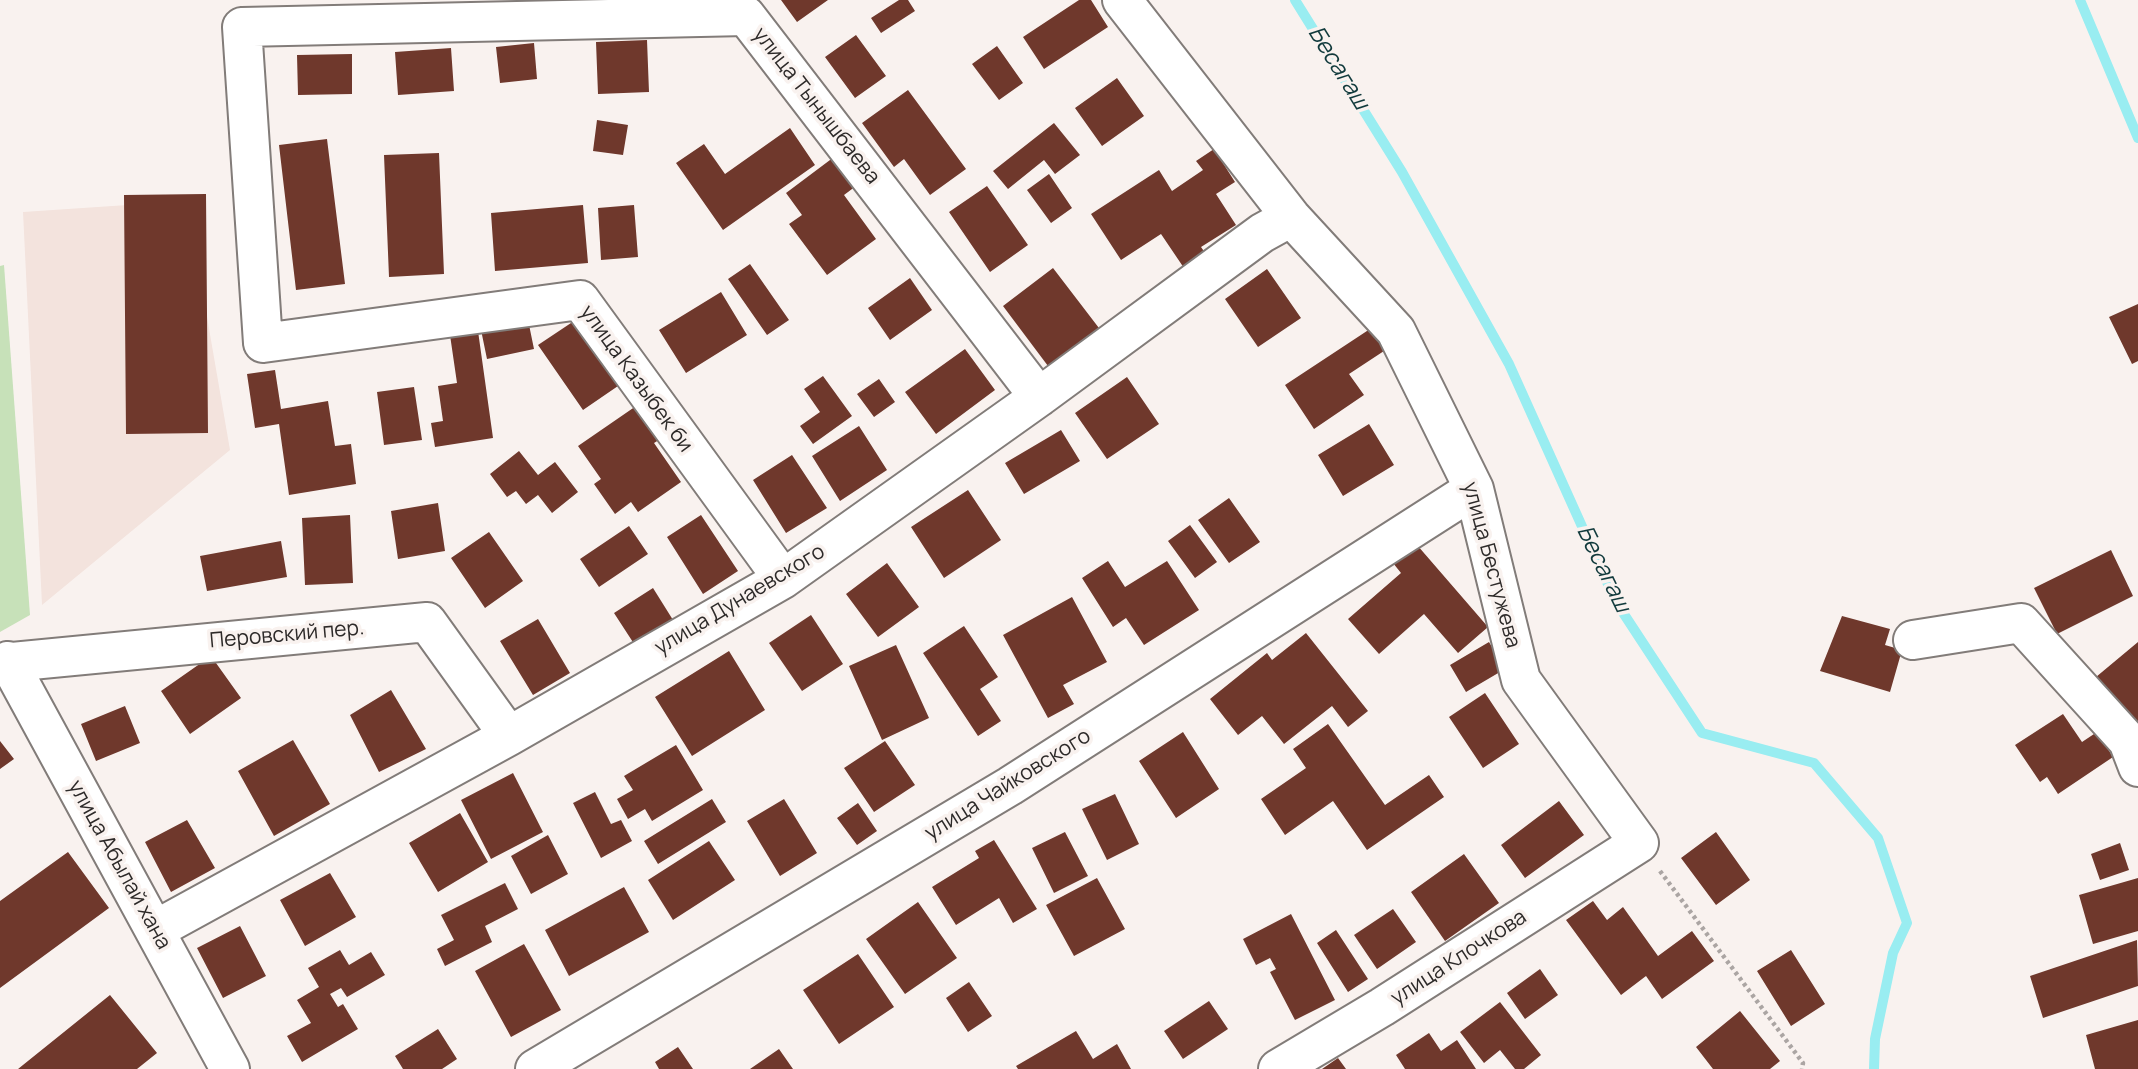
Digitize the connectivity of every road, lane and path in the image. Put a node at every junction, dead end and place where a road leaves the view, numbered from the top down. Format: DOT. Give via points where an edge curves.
graph roads {
  1 [pos="1122,0"];
  2 [pos="1291,217"];
  3 [pos="263,343"];
  4 [pos="1039,397"];
  5 [pos="1474,488"];
  6 [pos="783,579"];
  7 [pos="1913,640"];
  8 [pos="4,662"];
  9 [pos="509,736"];
  10 [pos="2138,767"];
  11 [pos="1639,843"];
  12 [pos="155,930"];
  13 [pos="230,1069"];
  14 [pos="535,1069"];
  15 [pos="1278,1069"];
  16 [pos="1802,1069"];
  1 -- 2 [label="street, улица Бестужева"];
  2 -- 4 [label="street, улица Дунаевского" via="1262,233"];
  2 -- 5 [label="street, улица Бестужева" via="1396,331"];
  3 -- 4 [label="street, улица Тынышбаева" via="242,27 747,16"];
  3 -- 6 [label="street, улица Казыбек би" via="580,300"];
  4 -- 6 [label="street, улица Дунаевского"];
  5 -- 11 [label="street, улица Бестужева" via="1521,680"];
  5 -- 14 [label="street, улица Чайковского" via="1010,786"];
  6 -- 9 [label="street, улица Дунаевского"];
  7 -- 10 [label="street" via="2021,623 2128,741"];
  8 -- 9 [label="street, Перовский пер." via="427,622"];
  8 -- 12 [label="street, улица Абылай хана"];
  9 -- 12 [label="street, улица Дунаевского"];
  11 -- 15 [label="street, улица Клочкова"];
  11 -- 16 [label="path" via="1803,1063"];
  12 -- 13 [label="street, улица Абылай хана"];
}
